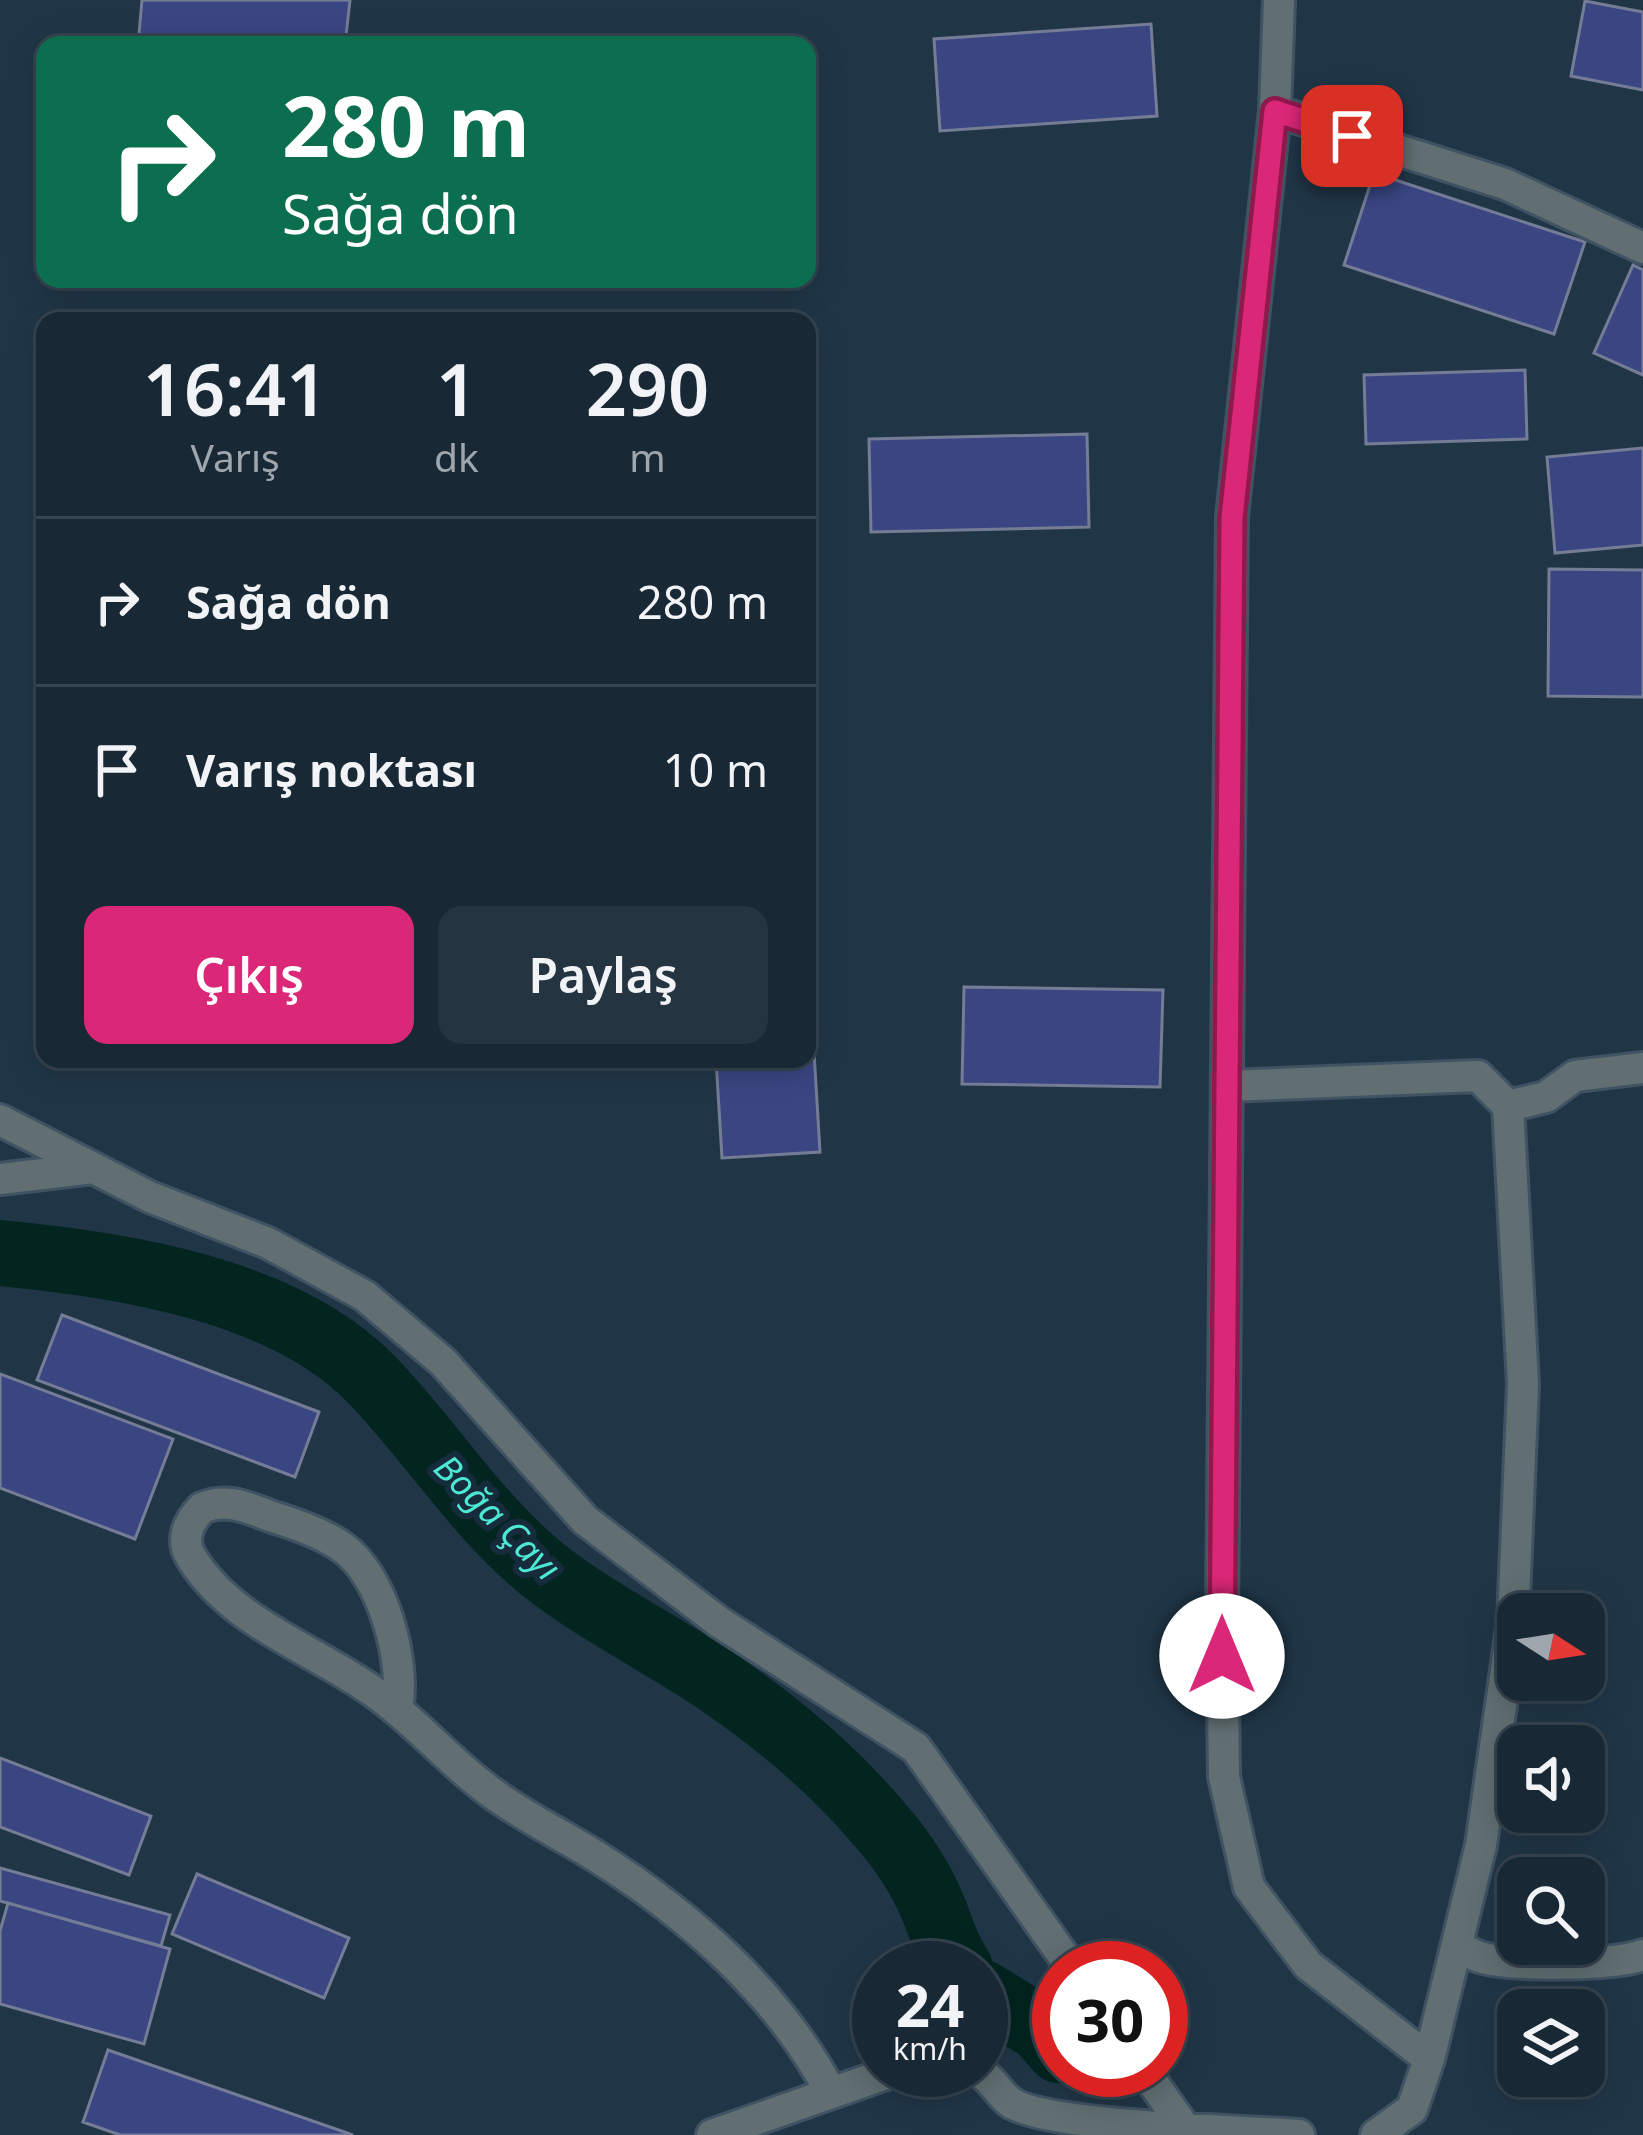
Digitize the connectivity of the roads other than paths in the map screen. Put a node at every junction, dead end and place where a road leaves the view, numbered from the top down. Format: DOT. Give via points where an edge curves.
graph roads {
  1 [pos="1279,0"];
  2 [pos="1275,111"];
  3 [pos="1643,248"];
  4 [pos="1643,1068"];
  5 [pos="1228,1086"];
  6 [pos="1508,1106"];
  7 [pos="0,1120"];
  8 [pos="93,1168"];
  9 [pos="0,1179"];
  10 [pos="397,1709"];
  11 [pos="1053,1941"];
  12 [pos="1457,1946"];
  13 [pos="1640,1962"];
  14 [pos="1429,2059"];
  15 [pos="852,2086"];
  16 [pos="831,2093"];
  17 [pos="1006,2097"];
  18 [pos="1163,2097"];
  19 [pos="1184,2127"];
  20 [pos="712,2135"];
  21 [pos="1299,2135"];
  22 [pos="1376,2135"];
  1 -- 2 [label="street"];
  2 -- 3 [label="street" via="1505,184"];
  2 -- 5 [label="street" via="1232,518"];
  4 -- 6 [label="street" via="1575,1076 1546,1097"];
  5 -- 6 [label="street" via="1478,1076"];
  5 -- 14 [label="street" via="1224,1777 1249,1887 1308,1965"];
  6 -- 12 [label="street" via="1523,1384 1513,1621 1481,1845"];
  7 -- 8 [label="street"];
  8 -- 9 [label="street"];
  8 -- 11 [label="street" via="365,1296 443,1362 585,1520 719,1622 916,1748"];
  10 -- 10 [label="street" via="218,1588 188,1554 192,1518 229,1502 356,1558 399,1656"];
  10 -- 16 [label="street" via="476,1781 594,1856 723,1955 784,2018"];
  12 -- 13 [label="street" via="1482,1958"];
  12 -- 14 [label="street"];
  14 -- 22 [label="street" via="1412,2109"];
  15 -- 16 [label="street"];
  16 -- 20 [label="street"];
  17 -- 19 [label="street" via="1100,2122"];
  18 -- 19 [label="street"];
  19 -- 21 [label="street"];
}
